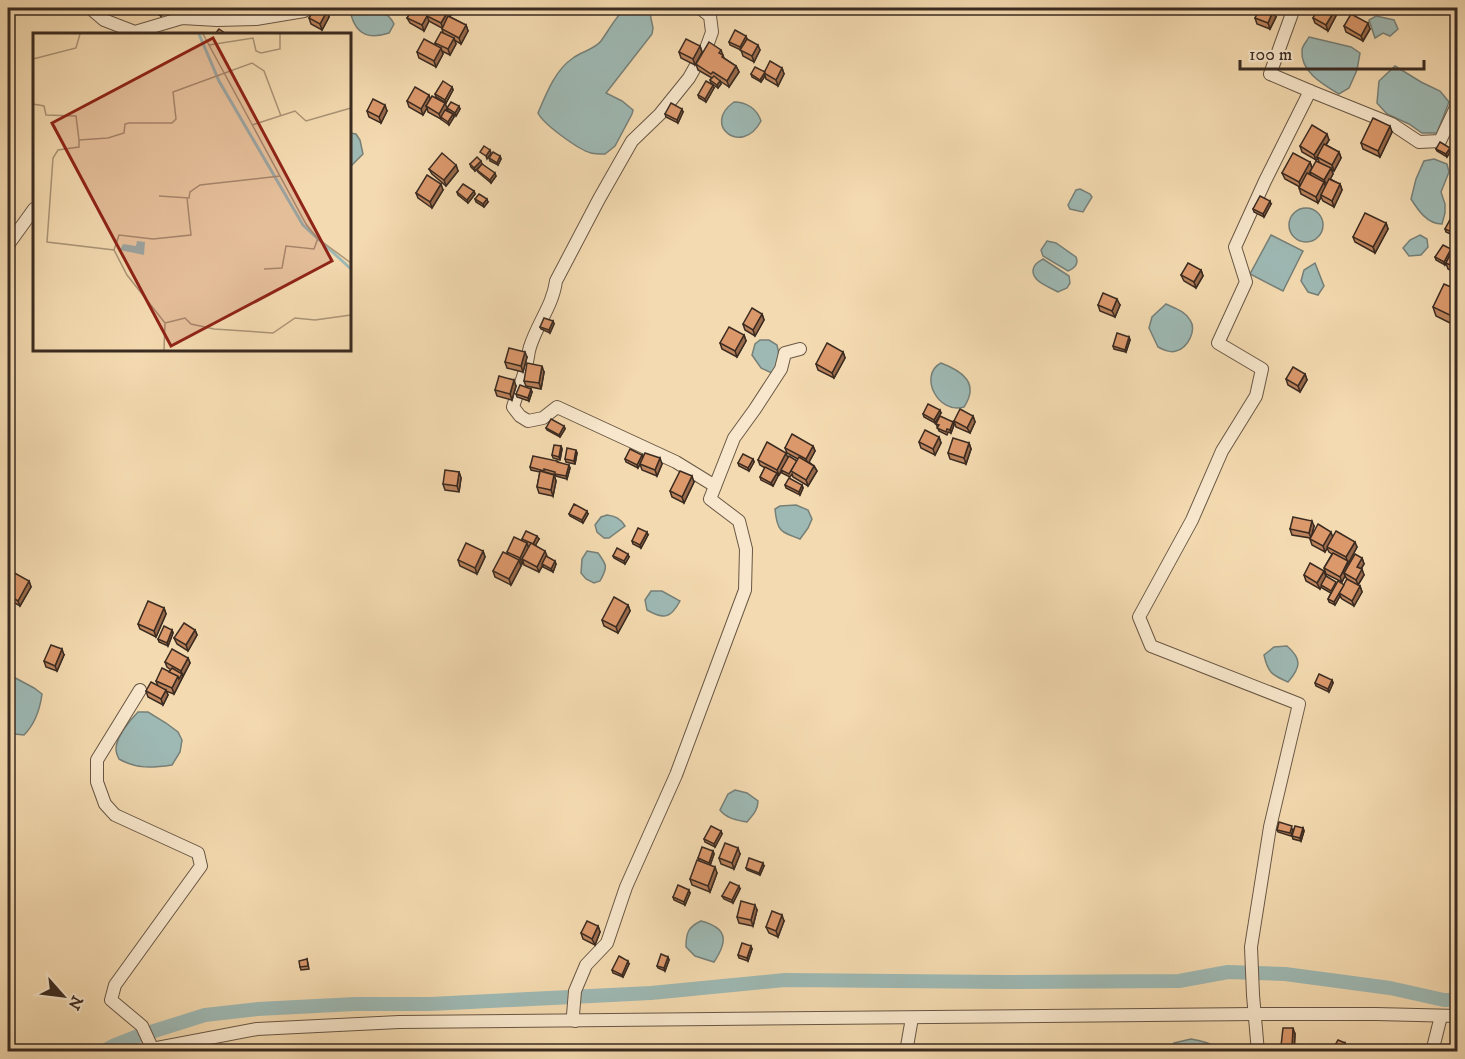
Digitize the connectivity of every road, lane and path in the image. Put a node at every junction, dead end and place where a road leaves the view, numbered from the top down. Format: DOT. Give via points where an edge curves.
graph roads {
  1 [pos="90,8"];
  2 [pos="310,8"];
  3 [pos="700,8"];
  4 [pos="1294,8"];
  5 [pos="135,33"];
  6 [pos="1310,91"];
  7 [pos="1458,103"];
  8 [pos="33,210"];
  9 [pos="8,245"];
  10 [pos="800,349"];
  11 [pos="715,486"];
  12 [pos="140,690"];
  13 [pos="1255,1014"];
  14 [pos="1441,1016"];
  15 [pos="1458,1016"];
  16 [pos="574,1018"];
  17 [pos="912,1018"];
  18 [pos="151,1048"];
  19 [pos="906,1052"];
  20 [pos="1258,1052"];
  21 [pos="1432,1052"];
  1 -- 5 [label="street" via="104,20"];
  2 -- 5 [label="street" via="256,19 182,18"];
  3 -- 11 [label="street" via="710,16 712,32 707,46 689,78 632,141 599,200 556,281 513,407 528,421 543,418 557,407 676,462"];
  4 -- 6 [label="street" via="1270,74"];
  6 -- 7 [label="street" via="1392,124 1419,142 1440,141"];
  6 -- 13 [label="street" via="1235,247 1245,282 1218,343 1262,369 1256,396 1222,452 1192,520 1139,616 1151,646 1299,704 1270,826 1251,947"];
  8 -- 9 [label="street"];
  10 -- 11 [label="street" via="785,352 781,369 734,438"];
  11 -- 16 [label="street" via="710,499 739,520 746,549 745,590 676,775 626,886 607,943 586,964 575,991"];
  12 -- 18 [label="street" via="97,760 97,782 105,804 115,815 198,853 201,866 115,985 111,1000 142,1026"];
  13 -- 14 [label="street"];
  13 -- 17 [label="street"];
  13 -- 20 [label="street"];
  14 -- 15 [label="street"];
  14 -- 21 [label="street"];
  16 -- 17 [label="street"];
  16 -- 18 [label="street" via="257,1029"];
  17 -- 19 [label="street"];
}
